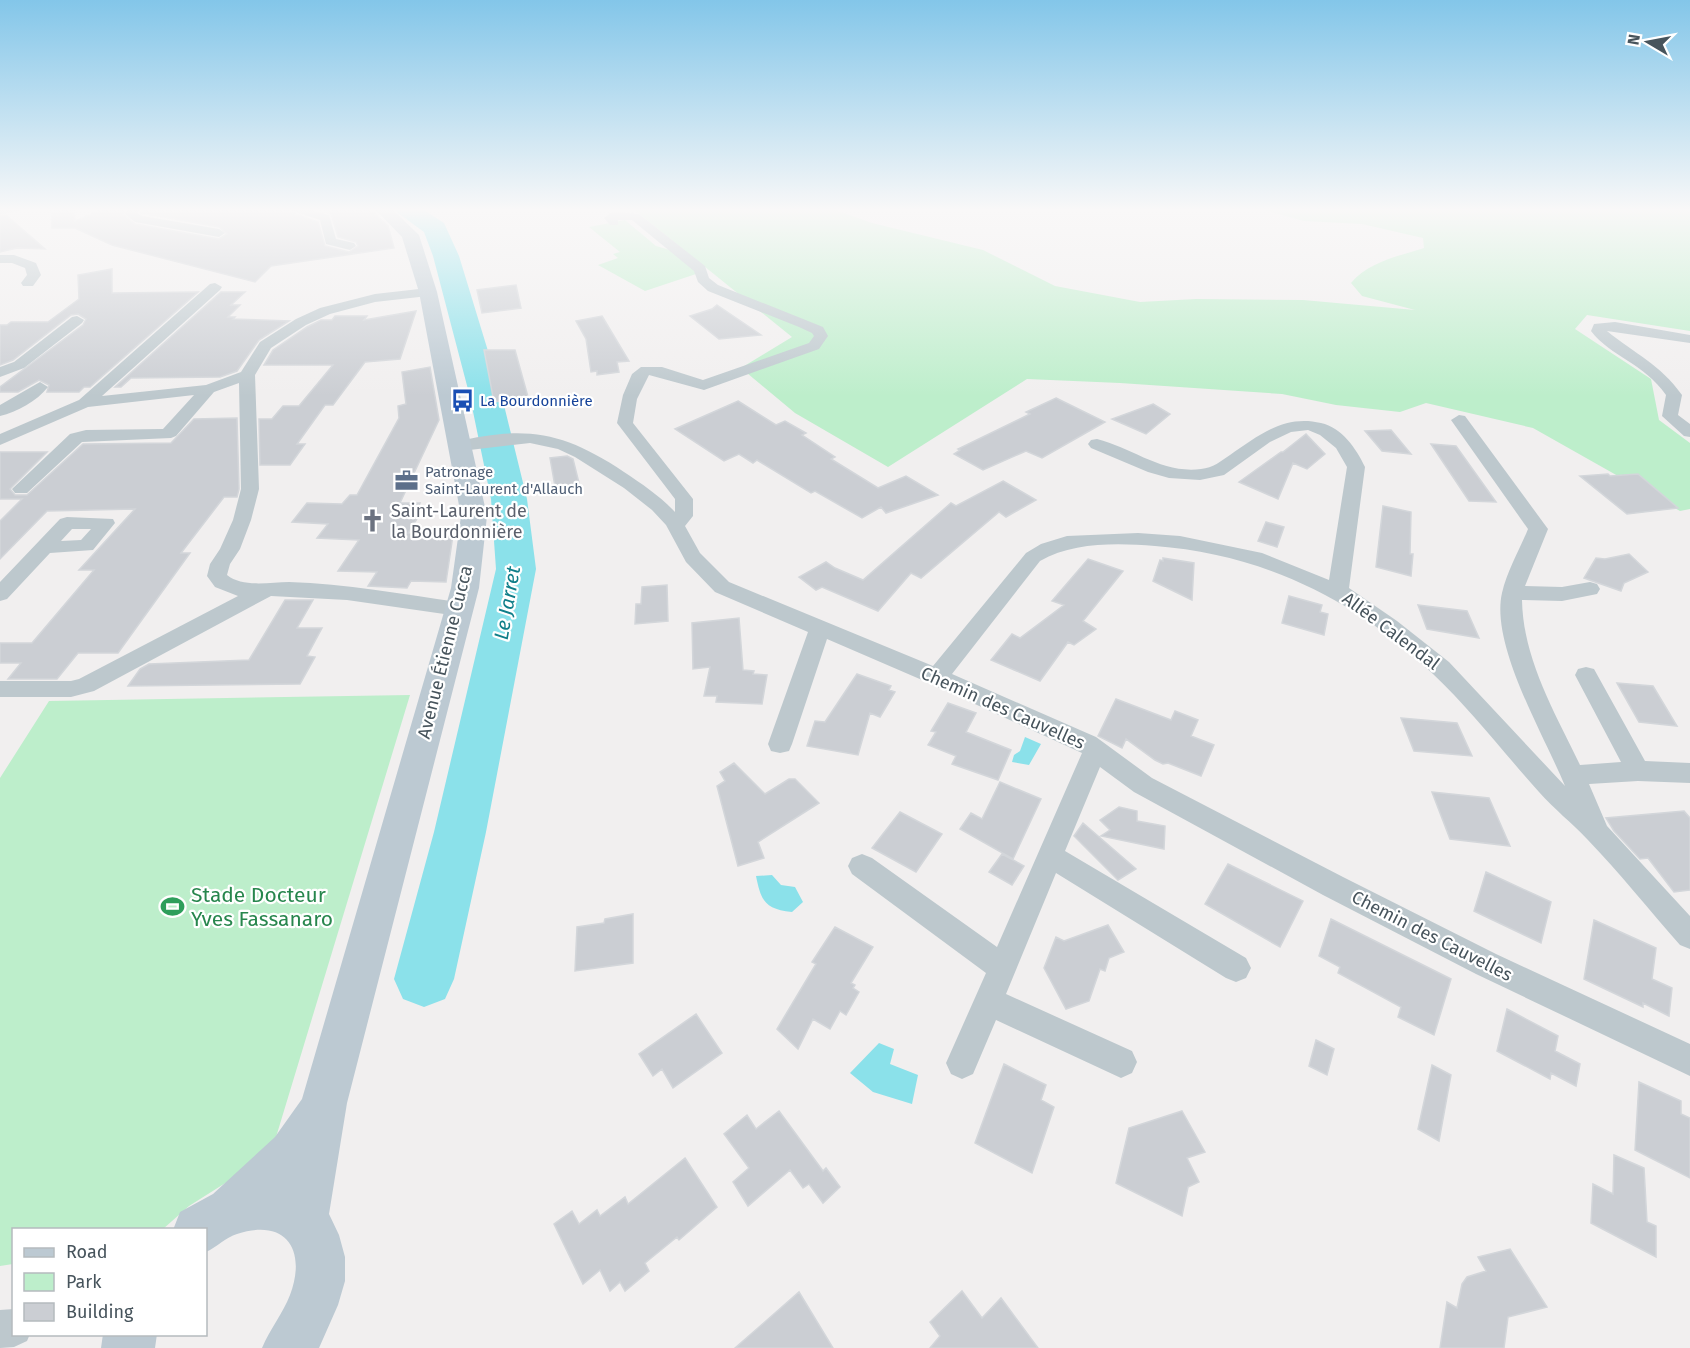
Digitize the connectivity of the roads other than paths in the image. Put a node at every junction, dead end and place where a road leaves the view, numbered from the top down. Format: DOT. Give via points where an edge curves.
graph roads {
  1 [pos="33,271"];
  2 [pos="421,271"];
  3 [pos="701,271"];
  4 [pos="28,283"];
  5 [pos="214,286"];
  6 [pos="428,292"];
  7 [pos="77,320"];
  8 [pos="1690,339"];
  9 [pos="0,372"];
  10 [pos="247,375"];
  11 [pos="40,387"];
  12 [pos="208,389"];
  13 [pos="1682,396"];
  14 [pos="85,403"];
  15 [pos="248,403"];
  16 [pos="0,411"];
  17 [pos="1459,420"];
  18 [pos="42,424"];
  19 [pos="1690,432"];
  20 [pos="0,440"];
  21 [pos="470,444"];
  22 [pos="1097,444"];
  23 [pos="0,447"];
  24 [pos="21,489"];
  25 [pos="675,525"];
  26 [pos="45,547"];
  27 [pos="1590,589"];
  28 [pos="264,591"];
  29 [pos="1338,591"];
  30 [pos="1512,593"];
  31 [pos="0,594"];
  32 [pos="458,609"];
  33 [pos="820,629"];
  34 [pos="1586,675"];
  35 [pos="937,677"];
  36 [pos="0,689"];
  37 [pos="780,744"];
  38 [pos="1095,750"];
  39 [pos="1638,771"];
  40 [pos="1690,774"];
  41 [pos="1573,775"];
  42 [pos="1596,831"];
  43 [pos="1050,856"];
  44 [pos="862,866"];
  45 [pos="1690,936"];
  46 [pos="1003,968"];
  47 [pos="1236,968"];
  48 [pos="988,1001"];
  49 [pos="1690,1060"];
  50 [pos="1121,1062"];
  51 [pos="962,1063"];
  52 [pos="324,1103"];
  53 [pos="304,1218"];
  54 [pos="214,1220"];
  55 [pos="289,1348"];
  1 -- 4 [label="street"];
  2 -- 6 [label="main road, Avenue Étienne Cucca"];
  3 -- 25 [label="street" via="713,288 818,330 821,336 814,346 704,385 692,385 657,369 641,373 625,409 625,423 684,500 684,516"];
  5 -- 14 [label="street"];
  6 -- 10 [label="street" via="375,298 325,311 301,322 265,345"];
  6 -- 21 [label="main road, Avenue Étienne Cucca"];
  7 -- 9 [label="street" via="19,365"];
  8 -- 13 [label="street" via="1615,326 1599,327 1598,331 1643,361"];
  10 -- 12 [label="street"];
  10 -- 15 [label="street"];
  11 -- 16 [label="street"];
  12 -- 14 [label="street"];
  12 -- 15 [label="street" via="232,394"];
  12 -- 24 [label="street" via="170,432 76,438"];
  13 -- 19 [label="street" via="1670,416"];
  14 -- 18 [label="street"];
  15 -- 28 [label="street" via="250,489 242,520 217,576 237,589"];
  17 -- 30 [label="street" via="1538,529"];
  18 -- 20 [label="street"];
  18 -- 23 [label="street"];
  21 -- 25 [label="street, Chemin des Cauvelles" via="507,437 563,443 650,498"];
  21 -- 32 [label="main road, Avenue Étienne Cucca" via="474,516 465,588"];
  22 -- 29 [label="street" via="1146,466 1195,475 1216,471 1283,428 1303,424 1327,431 1352,454 1356,467"];
  25 -- 33 [label="street, Chemin des Cauvelles" via="686,548 722,587"];
  26 -- 31 [label="street"];
  27 -- 30 [label="street" via="1562,594"];
  28 -- 32 [label="street" via="347,593"];
  28 -- 36 [label="street" via="86,685 70,689"];
  29 -- 35 [label="street, Allée Calendal" via="1255,557 1180,542 1067,542 1033,557"];
  29 -- 42 [label="street, Allée Calendal" via="1441,668 1566,804"];
  30 -- 41 [label="street" via="1512,626 1530,685"];
  32 -- 52 [label="main road, Avenue Étienne Cucca"];
  33 -- 35 [label="street, Chemin des Cauvelles"];
  33 -- 37 [label="street"];
  34 -- 39 [label="street"];
  35 -- 38 [label="street, Chemin des Cauvelles"];
  38 -- 43 [label="street"];
  38 -- 49 [label="street, Chemin des Cauvelles" via="1143,785 1333,886 1486,964"];
  39 -- 40 [label="street"];
  39 -- 41 [label="street"];
  41 -- 42 [label="street"];
  42 -- 45 [label="street, Allée Calendal"];
  43 -- 46 [label="street"];
  43 -- 47 [label="street"];
  44 -- 46 [label="street"];
  46 -- 48 [label="street"];
  48 -- 50 [label="street"];
  48 -- 51 [label="street"];
  52 -- 53 [label="main road"];
  52 -- 54 [label="main road" via="292,1155"];
  53 -- 54 [label="main road" via="284,1206 259,1204"];
  53 -- 55 [label="main road" via="313,1230 320,1257 317,1291 306,1321"];
}
